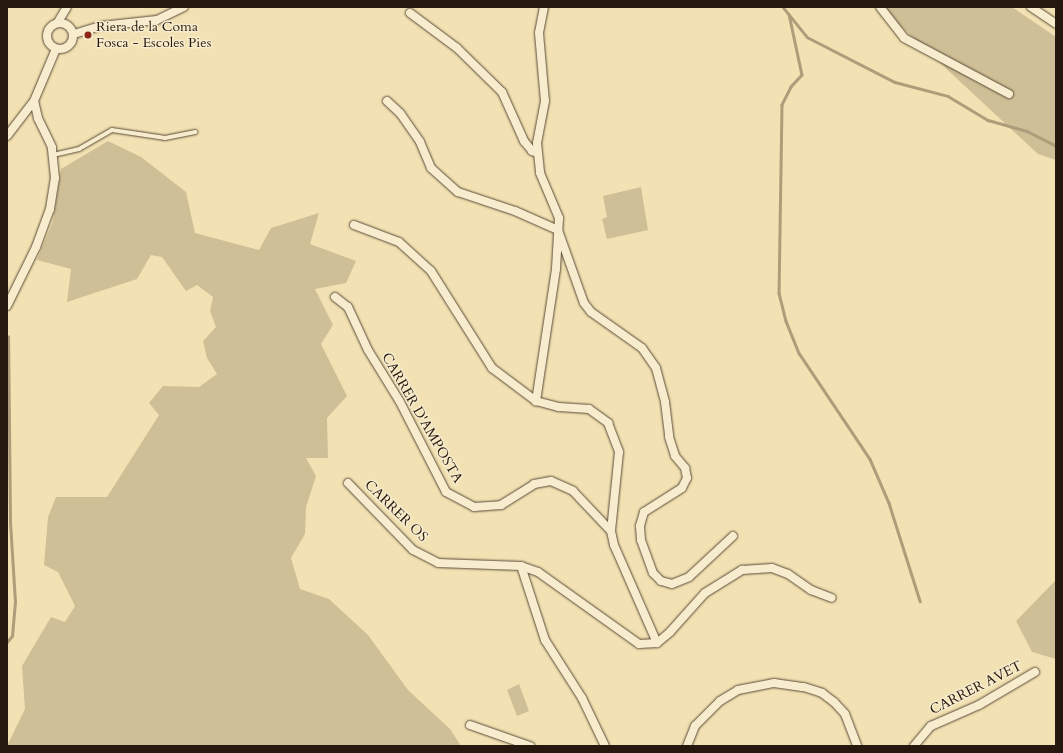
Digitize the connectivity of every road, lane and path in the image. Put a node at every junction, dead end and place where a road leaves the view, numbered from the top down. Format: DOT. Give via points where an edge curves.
graph roads {
  1 [pos="67,7"];
  2 [pos="184,7"];
  3 [pos="544,7"];
  4 [pos="880,7"];
  5 [pos="1031,7"];
  6 [pos="410,13"];
  7 [pos="58,22"];
  8 [pos="1056,24"];
  9 [pos="74,34"];
  10 [pos="56,49"];
  11 [pos="1009,94"];
  12 [pos="34,101"];
  13 [pos="387,101"];
  14 [pos="195,132"];
  15 [pos="7,136"];
  16 [pos="538,153"];
  17 [pos="53,155"];
  18 [pos="354,225"];
  19 [pos="558,230"];
  20 [pos="335,297"];
  21 [pos="7,306"];
  22 [pos="536,401"];
  23 [pos="348,483"];
  24 [pos="611,531"];
  25 [pos="733,536"];
  26 [pos="521,566"];
  27 [pos="832,598"];
  28 [pos="657,643"];
  29 [pos="1035,672"];
  30 [pos="470,725"];
  31 [pos="530,746"];
  32 [pos="605,746"];
  33 [pos="687,746"];
  34 [pos="857,746"];
  35 [pos="914,746"];
  1 -- 7 [label="street"];
  2 -- 9 [label="street" via="157,20 101,26"];
  3 -- 16 [label="street" via="539,33 545,101 537,142"];
  4 -- 11 [label="street" via="904,38"];
  5 -- 8 [label="street"];
  6 -- 16 [label="street" via="457,48 502,92 524,141 532,151"];
  7 -- 9 [label="street" via="66,24"];
  7 -- 10 [label="street" via="47,32 47,40"];
  9 -- 10 [label="street" via="71,45 63,50"];
  10 -- 12 [label="street"];
  12 -- 15 [label="street"];
  12 -- 17 [label="street"];
  13 -- 19 [label="street" via="400,113 420,142 431,168 458,192 515,211"];
  14 -- 17 [label="lane" via="165,138 112,130 79,149"];
  16 -- 19 [label="street" via="540,173 559,218"];
  17 -- 21 [label="street" via="55,178 50,208 36,247"];
  18 -- 22 [label="street" via="399,242 431,271 492,368"];
  19 -- 22 [label="street" via="556,269"];
  19 -- 25 [label="street" via="584,303 591,312 642,348 656,368 665,402 670,443 675,456 685,468 687,478 682,488 644,512 640,526 641,540 653,573 661,581 672,584 689,577"];
  20 -- 24 [label="street, CARRER D'AMPOSTA" via="348,306 368,350 400,402 446,492 474,507 501,505 534,484 551,481 573,491"];
  22 -- 24 [label="street" via="559,407 589,409 608,423 619,452"];
  23 -- 26 [label="street, CARRER OS" via="413,550 438,563"];
  24 -- 28 [label="street" via="614,545"];
  26 -- 28 [label="street, CARRER OS" via="538,572 639,644"];
  26 -- 32 [label="street" via="546,640 577,688"];
  27 -- 28 [label="street" via="811,590 788,574 772,568 742,570 705,593"];
  29 -- 35 [label="street, CARRER AVET" via="979,705 931,726"];
  30 -- 31 [label="street"];
  33 -- 34 [label="street" via="695,726 720,701 738,690 774,683 804,687 822,693 834,702 845,714"];
}
